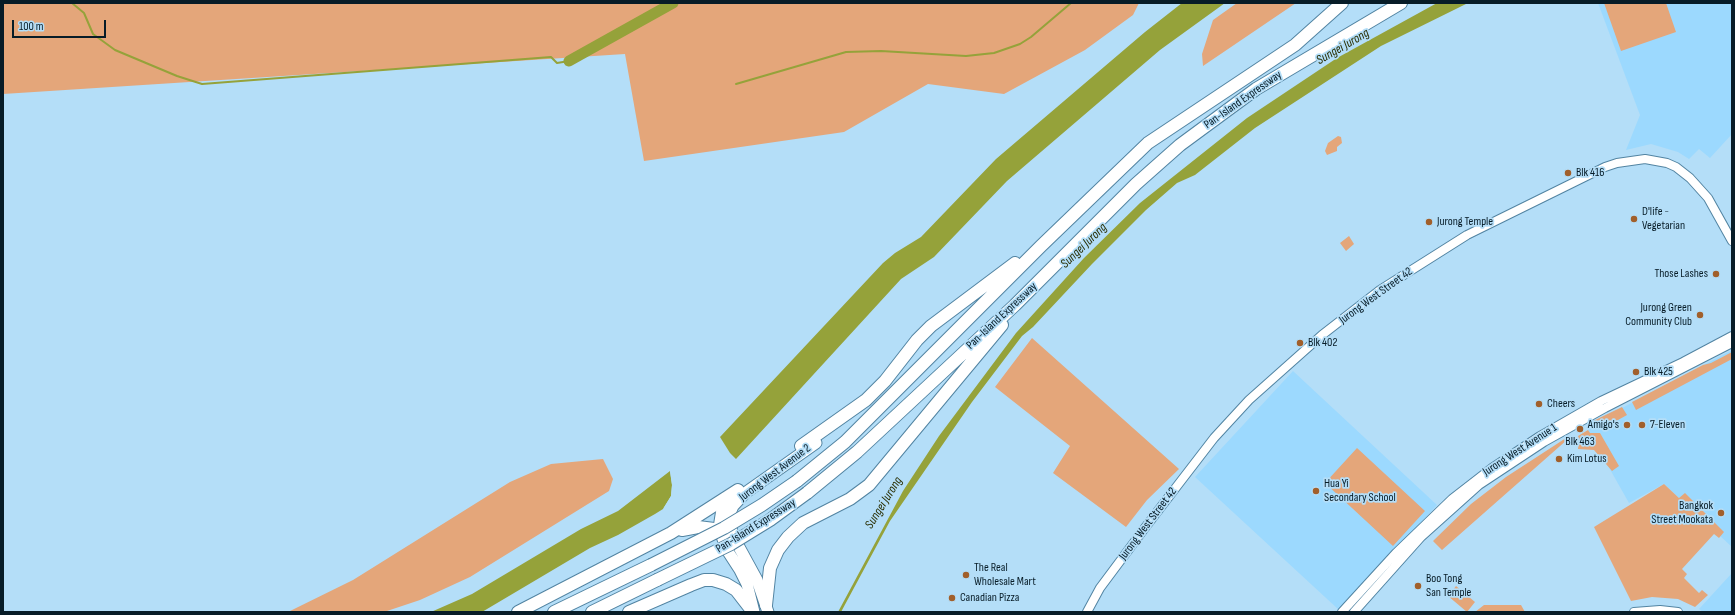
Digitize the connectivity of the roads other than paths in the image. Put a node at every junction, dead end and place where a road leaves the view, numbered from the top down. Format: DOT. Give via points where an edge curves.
graph roads {
  1 [pos="1342,3"];
  2 [pos="1401,3"];
  3 [pos="1732,241"];
  4 [pos="1041,246"];
  5 [pos="1026,295"];
  6 [pos="1732,336"];
  7 [pos="1732,343"];
  8 [pos="828,427"];
  9 [pos="801,446"];
  10 [pos="738,490"];
  11 [pos="720,532"];
  12 [pos="671,533"];
  13 [pos="733,536"];
  14 [pos="767,608"];
  15 [pos="518,612"];
  16 [pos="554,612"];
  17 [pos="592,612"];
  18 [pos="629,612"];
  19 [pos="754,612"];
  20 [pos="1087,612"];
  21 [pos="1342,612"];
  22 [pos="1354,612"];
  23 [pos="1634,612"];
  24 [pos="1678,612"];
  1 -- 4 [label="highway, Pan-Island Expressway" via="1295,45 1148,143"];
  2 -- 5 [label="highway, Pan-Island Expressway" via="1256,89 1180,145 1136,184"];
  3 -- 20 [label="street, Jurong West Street 42" via="1708,198 1690,178 1667,163 1644,159 1605,167 1467,235 1378,292 1322,335 1249,400 1214,438 1144,528 1100,588"];
  4 -- 8 [label="highway" via="931,326 866,400"];
  4 -- 16 [label="highway, Pan-Island Expressway, bridge" via="845,442 797,480 724,528"];
  5 -- 14 [label="highway" via="869,485 850,499 803,523 788,537 778,550 770,568"];
  5 -- 17 [label="highway, Pan-Island Expressway, bridge" via="808,493 731,544"];
  6 -- 21 [label="street, Jurong West Avenue 1" via="1595,404 1492,468 1452,499 1396,553"];
  7 -- 22 [label="street, Jurong West Avenue 1" via="1605,408 1512,461 1479,485 1421,537"];
  8 -- 9 [label="highway"];
  8 -- 13 [label="main road, Jurong West Avenue 2" via="822,438 738,499 729,520"];
  9 -- 10 [label="main road, Jurong West Avenue 2"];
  10 -- 11 [label="main road, Jurong West Avenue 2" via="722,509 719,519"];
  10 -- 12 [label="highway"];
  11 -- 12 [label="highway" via="698,527"];
  11 -- 13 [label="highway"];
  11 -- 19 [label="main road, Jurong West Avenue 2" via="746,584"];
  12 -- 15 [label="highway"];
  13 -- 14 [label="main road, Jurong West Avenue 2" via="757,580"];
  18 -- 19 [label="highway" via="704,580 713,580 736,590"];
  23 -- 24 [label="street"];
}
